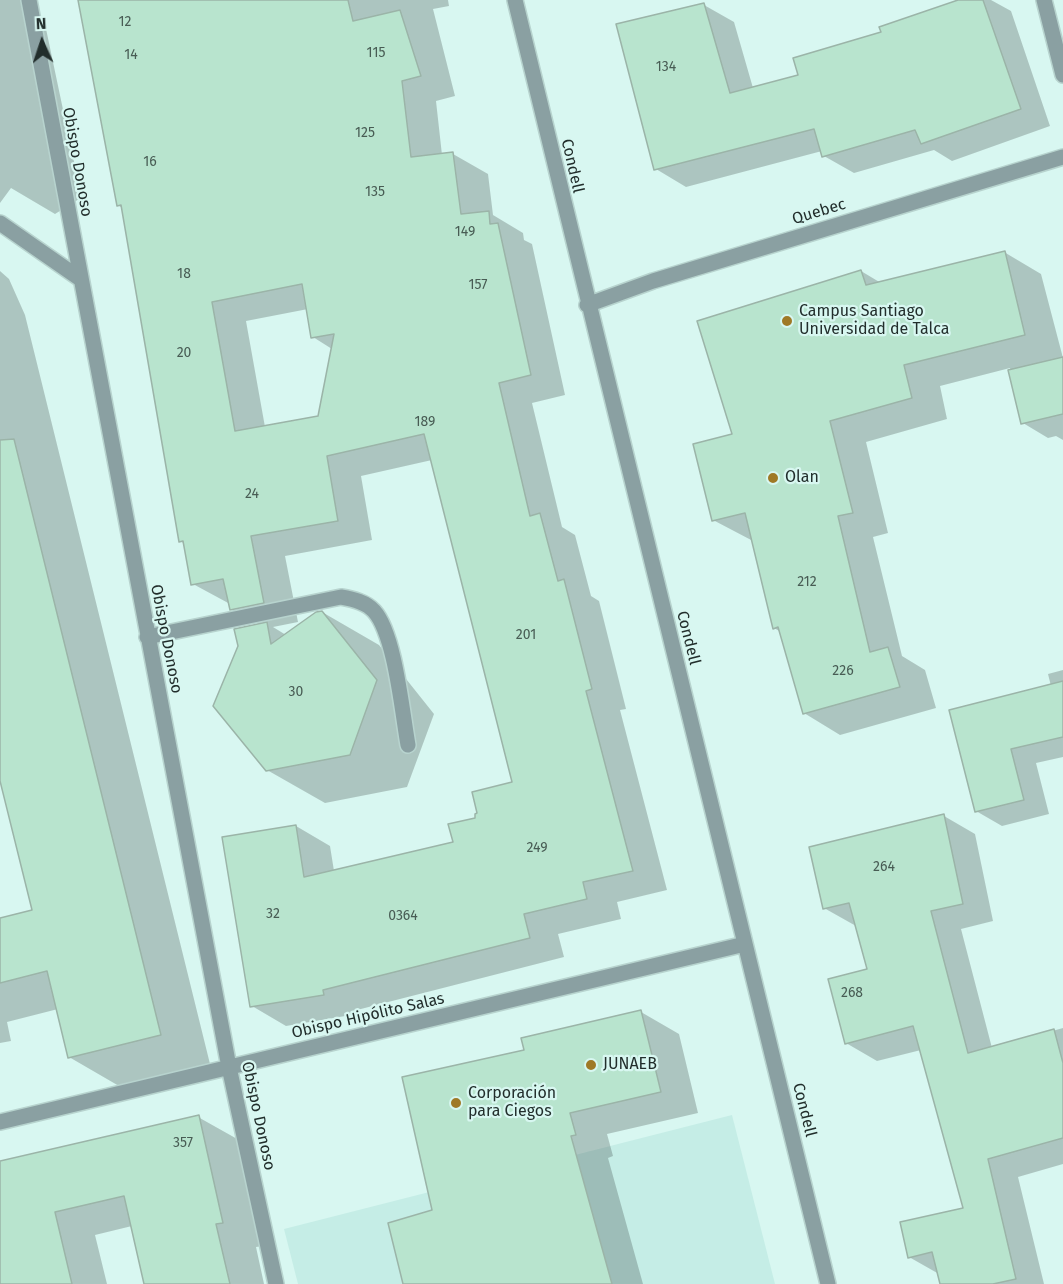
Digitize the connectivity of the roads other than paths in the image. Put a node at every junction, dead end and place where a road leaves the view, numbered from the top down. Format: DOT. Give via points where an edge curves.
graph roads {
  1 [pos="29,0"];
  2 [pos="514,0"];
  3 [pos="1044,0"];
  4 [pos="1063,75"];
  5 [pos="1063,157"];
  6 [pos="0,223"];
  7 [pos="80,278"];
  8 [pos="587,305"];
  9 [pos="147,637"];
  10 [pos="408,745"];
  11 [pos="745,944"];
  12 [pos="229,1067"];
  13 [pos="0,1122"];
  14 [pos="276,1284"];
  15 [pos="828,1284"];
  1 -- 7 [label="street, Obispo Donoso"];
  2 -- 8 [label="street, Condell"];
  3 -- 4 [label="street"];
  5 -- 8 [label="street, Quebec" via="653,281"];
  6 -- 7 [label="street"];
  7 -- 9 [label="street, Obispo Donoso"];
  8 -- 11 [label="street, Condell"];
  9 -- 10 [label="street" via="341,597 355,599 373,610 387,630"];
  9 -- 12 [label="street, Obispo Donoso"];
  11 -- 12 [label="street, Obispo Hipólito Salas"];
  11 -- 15 [label="street, Condell"];
  12 -- 13 [label="street, Obispo Hipólito Salas"];
  12 -- 14 [label="street, Obispo Donoso"];
}
